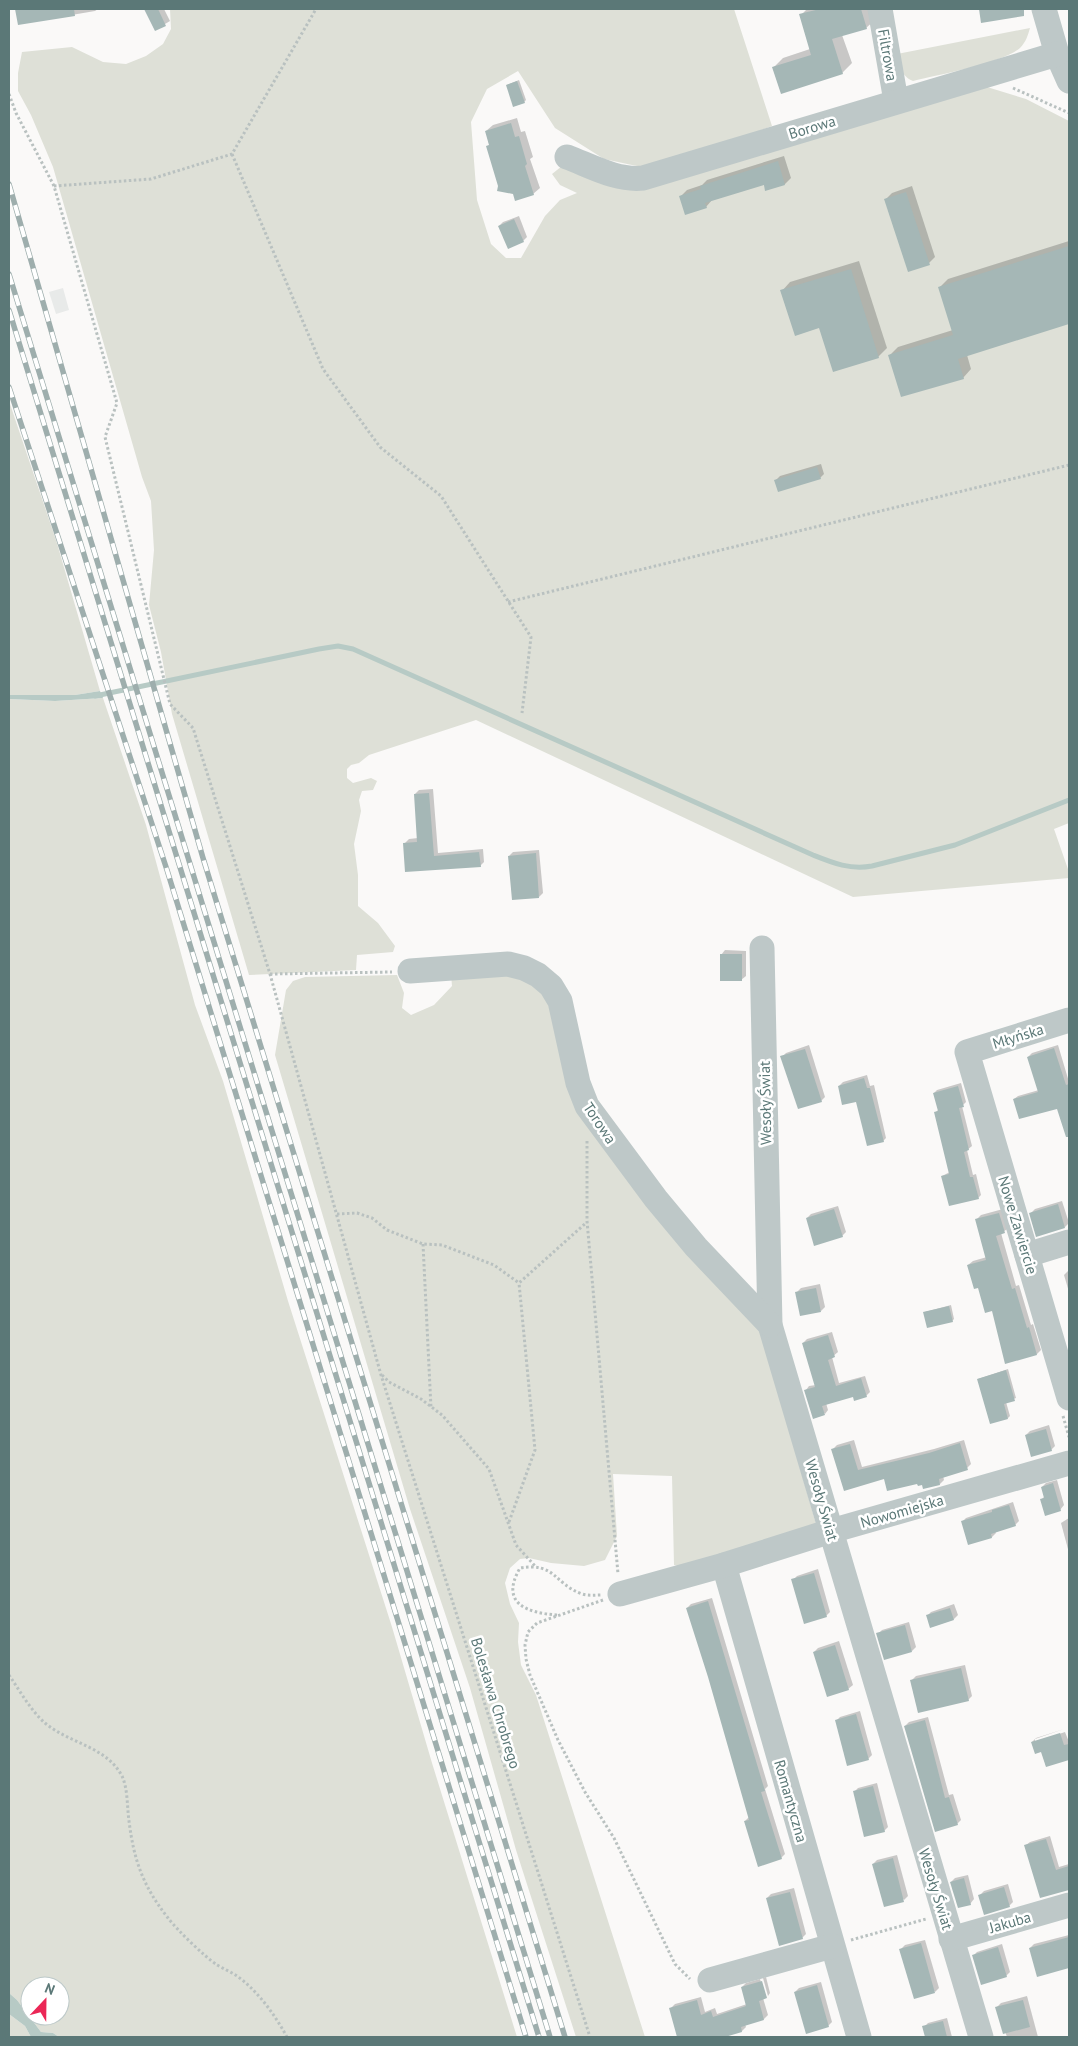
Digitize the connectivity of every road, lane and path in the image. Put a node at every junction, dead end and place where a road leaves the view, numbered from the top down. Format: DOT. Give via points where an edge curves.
graph roads {
  1 [pos="316,9"];
  2 [pos="880,9"];
  3 [pos="1044,9"];
  4 [pos="1057,54"];
  5 [pos="1069,81"];
  6 [pos="1011,88"];
  7 [pos="9,94"];
  8 [pos="896,101"];
  9 [pos="1069,113"];
  10 [pos="232,154"];
  11 [pos="567,157"];
  12 [pos="54,186"];
  13 [pos="1069,465"];
  14 [pos="508,602"];
  15 [pos="522,713"];
  16 [pos="762,948"];
  17 [pos="410,971"];
  18 [pos="270,974"];
  19 [pos="1069,1020"];
  20 [pos="967,1052"];
  21 [pos="587,1106"];
  22 [pos="336,1214"];
  23 [pos="587,1221"];
  24 [pos="1069,1242"];
  25 [pos="423,1244"];
  26 [pos="1028,1255"];
  27 [pos="519,1283"];
  28 [pos="770,1325"];
  29 [pos="381,1374"];
  30 [pos="1069,1398"];
  31 [pos="431,1408"];
  32 [pos="1069,1464"];
  33 [pos="508,1524"];
  34 [pos="831,1531"];
  35 [pos="724,1565"];
  36 [pos="534,1566"];
  37 [pos="620,1594"];
  38 [pos="560,1616"];
  39 [pos="9,1675"];
  40 [pos="1069,1904"];
  41 [pos="944,1914"];
  42 [pos="951,1939"];
  43 [pos="832,1946"];
  44 [pos="710,1980"];
  45 [pos="287,2037"];
  46 [pos="590,2037"];
  47 [pos="859,2037"];
  48 [pos="981,2037"];
  1 -- 10 [label="path"];
  2 -- 8 [label="street, Filtrowa"];
  3 -- 4 [label="street"];
  4 -- 5 [label="street"];
  4 -- 8 [label="street, Borowa"];
  6 -- 9 [label="path"];
  7 -- 12 [label="path"];
  8 -- 11 [label="street, Borowa" via="632,180"];
  10 -- 12 [label="path" via="151,179"];
  10 -- 14 [label="path" via="323,369 380,447 441,496"];
  12 -- 18 [label="path, Bolesława Chrobrego" via="117,403 105,437 170,704 193,728"];
  13 -- 14 [label="path"];
  14 -- 15 [label="path" via="531,637"];
  16 -- 28 [label="street, Wesoły Świat"];
  17 -- 18 [label="path"];
  17 -- 21 [label="street, Torowa" via="508,964 538,975 551,986 560,1001 578,1083"];
  18 -- 22 [label="path, Bolesława Chrobrego"];
  19 -- 20 [label="street, Młyńska"];
  20 -- 26 [label="street, Nowe Zawiercie"];
  21 -- 23 [label="path"];
  21 -- 28 [label="street, Torowa" via="696,1247"];
  22 -- 25 [label="path" via="357,1213 372,1218 387,1230"];
  22 -- 29 [label="path, Bolesława Chrobrego"];
  23 -- 27 [label="path"];
  23 -- 37 [label="path"];
  24 -- 26 [label="street"];
  25 -- 27 [label="path" via="442,1245 494,1265"];
  25 -- 31 [label="path"];
  26 -- 30 [label="street, Nowe Zawiercie"];
  27 -- 33 [label="path" via="535,1450"];
  28 -- 34 [label="street, Wesoły Świat"];
  29 -- 31 [label="path"];
  29 -- 46 [label="path, Bolesława Chrobrego"];
  31 -- 33 [label="path" via="442,1414 489,1470"];
  32 -- 34 [label="street, Nowomiejska"];
  33 -- 36 [label="path" via="516,1546"];
  34 -- 35 [label="street, Nowomiejska"];
  34 -- 41 [label="street, Wesoły Świat"];
  35 -- 37 [label="street, Nowomiejska"];
  35 -- 43 [label="street, Romantyczna"];
  36 -- 37 [label="path" via="552,1572 566,1587 584,1595"];
  36 -- 38 [label="path" via="520,1568 513,1581 514,1594 522,1607 536,1614"];
  37 -- 38 [label="path"];
  38 -- 44 [label="path" via="537,1623 528,1632 525,1645 530,1675 558,1740 614,1838 675,1964 695,1982"];
  39 -- 45 [label="path" via="45,1723 112,1762 122,1778 133,1851 151,1894 190,1940 216,1964 238,1976 257,1995"];
  40 -- 42 [label="street, Jakuba"];
  41 -- 42 [label="street, Wesoły Świat"];
  41 -- 43 [label="path"];
  42 -- 48 [label="street, Wesoły Świat"];
  43 -- 44 [label="street"];
  43 -- 47 [label="street, Romantyczna"];
}
